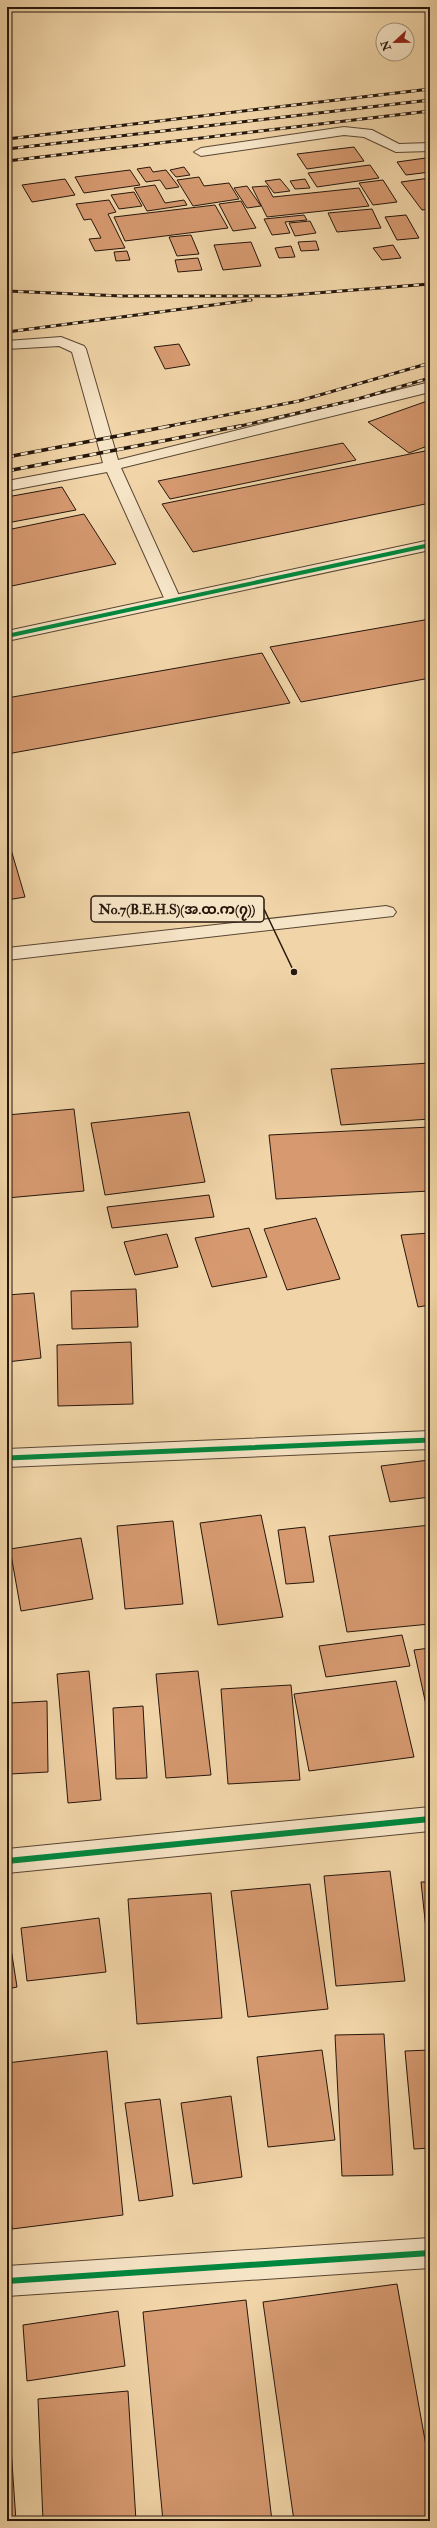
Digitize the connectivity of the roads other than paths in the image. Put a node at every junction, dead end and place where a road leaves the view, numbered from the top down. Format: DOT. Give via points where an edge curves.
graph roads {
  1 [pos="430,147"];
  2 [pos="201,152"];
  3 [pos="7,344"];
  4 [pos="430,387"];
  5 [pos="112,466"];
  6 [pos="7,486"];
  7 [pos="430,545"];
  8 [pos="173,600"];
  9 [pos="7,636"];
  10 [pos="386,912"];
  11 [pos="7,954"];
  12 [pos="430,1440"];
  13 [pos="7,1458"];
  14 [pos="430,1819"];
  15 [pos="7,1861"];
  16 [pos="430,2253"];
  17 [pos="7,2281"];
  1 -- 2 [label="street" via="396,148 367,133 344,131"];
  3 -- 5 [label="street" via="61,341 80,349"];
  4 -- 5 [label="street"];
  5 -- 6 [label="street"];
  5 -- 8 [label="street"];
  7 -- 8 [label="street"];
  8 -- 9 [label="street"];
  10 -- 11 [label="street"];
  12 -- 13 [label="street"];
  14 -- 15 [label="street"];
  16 -- 17 [label="street"];
}
